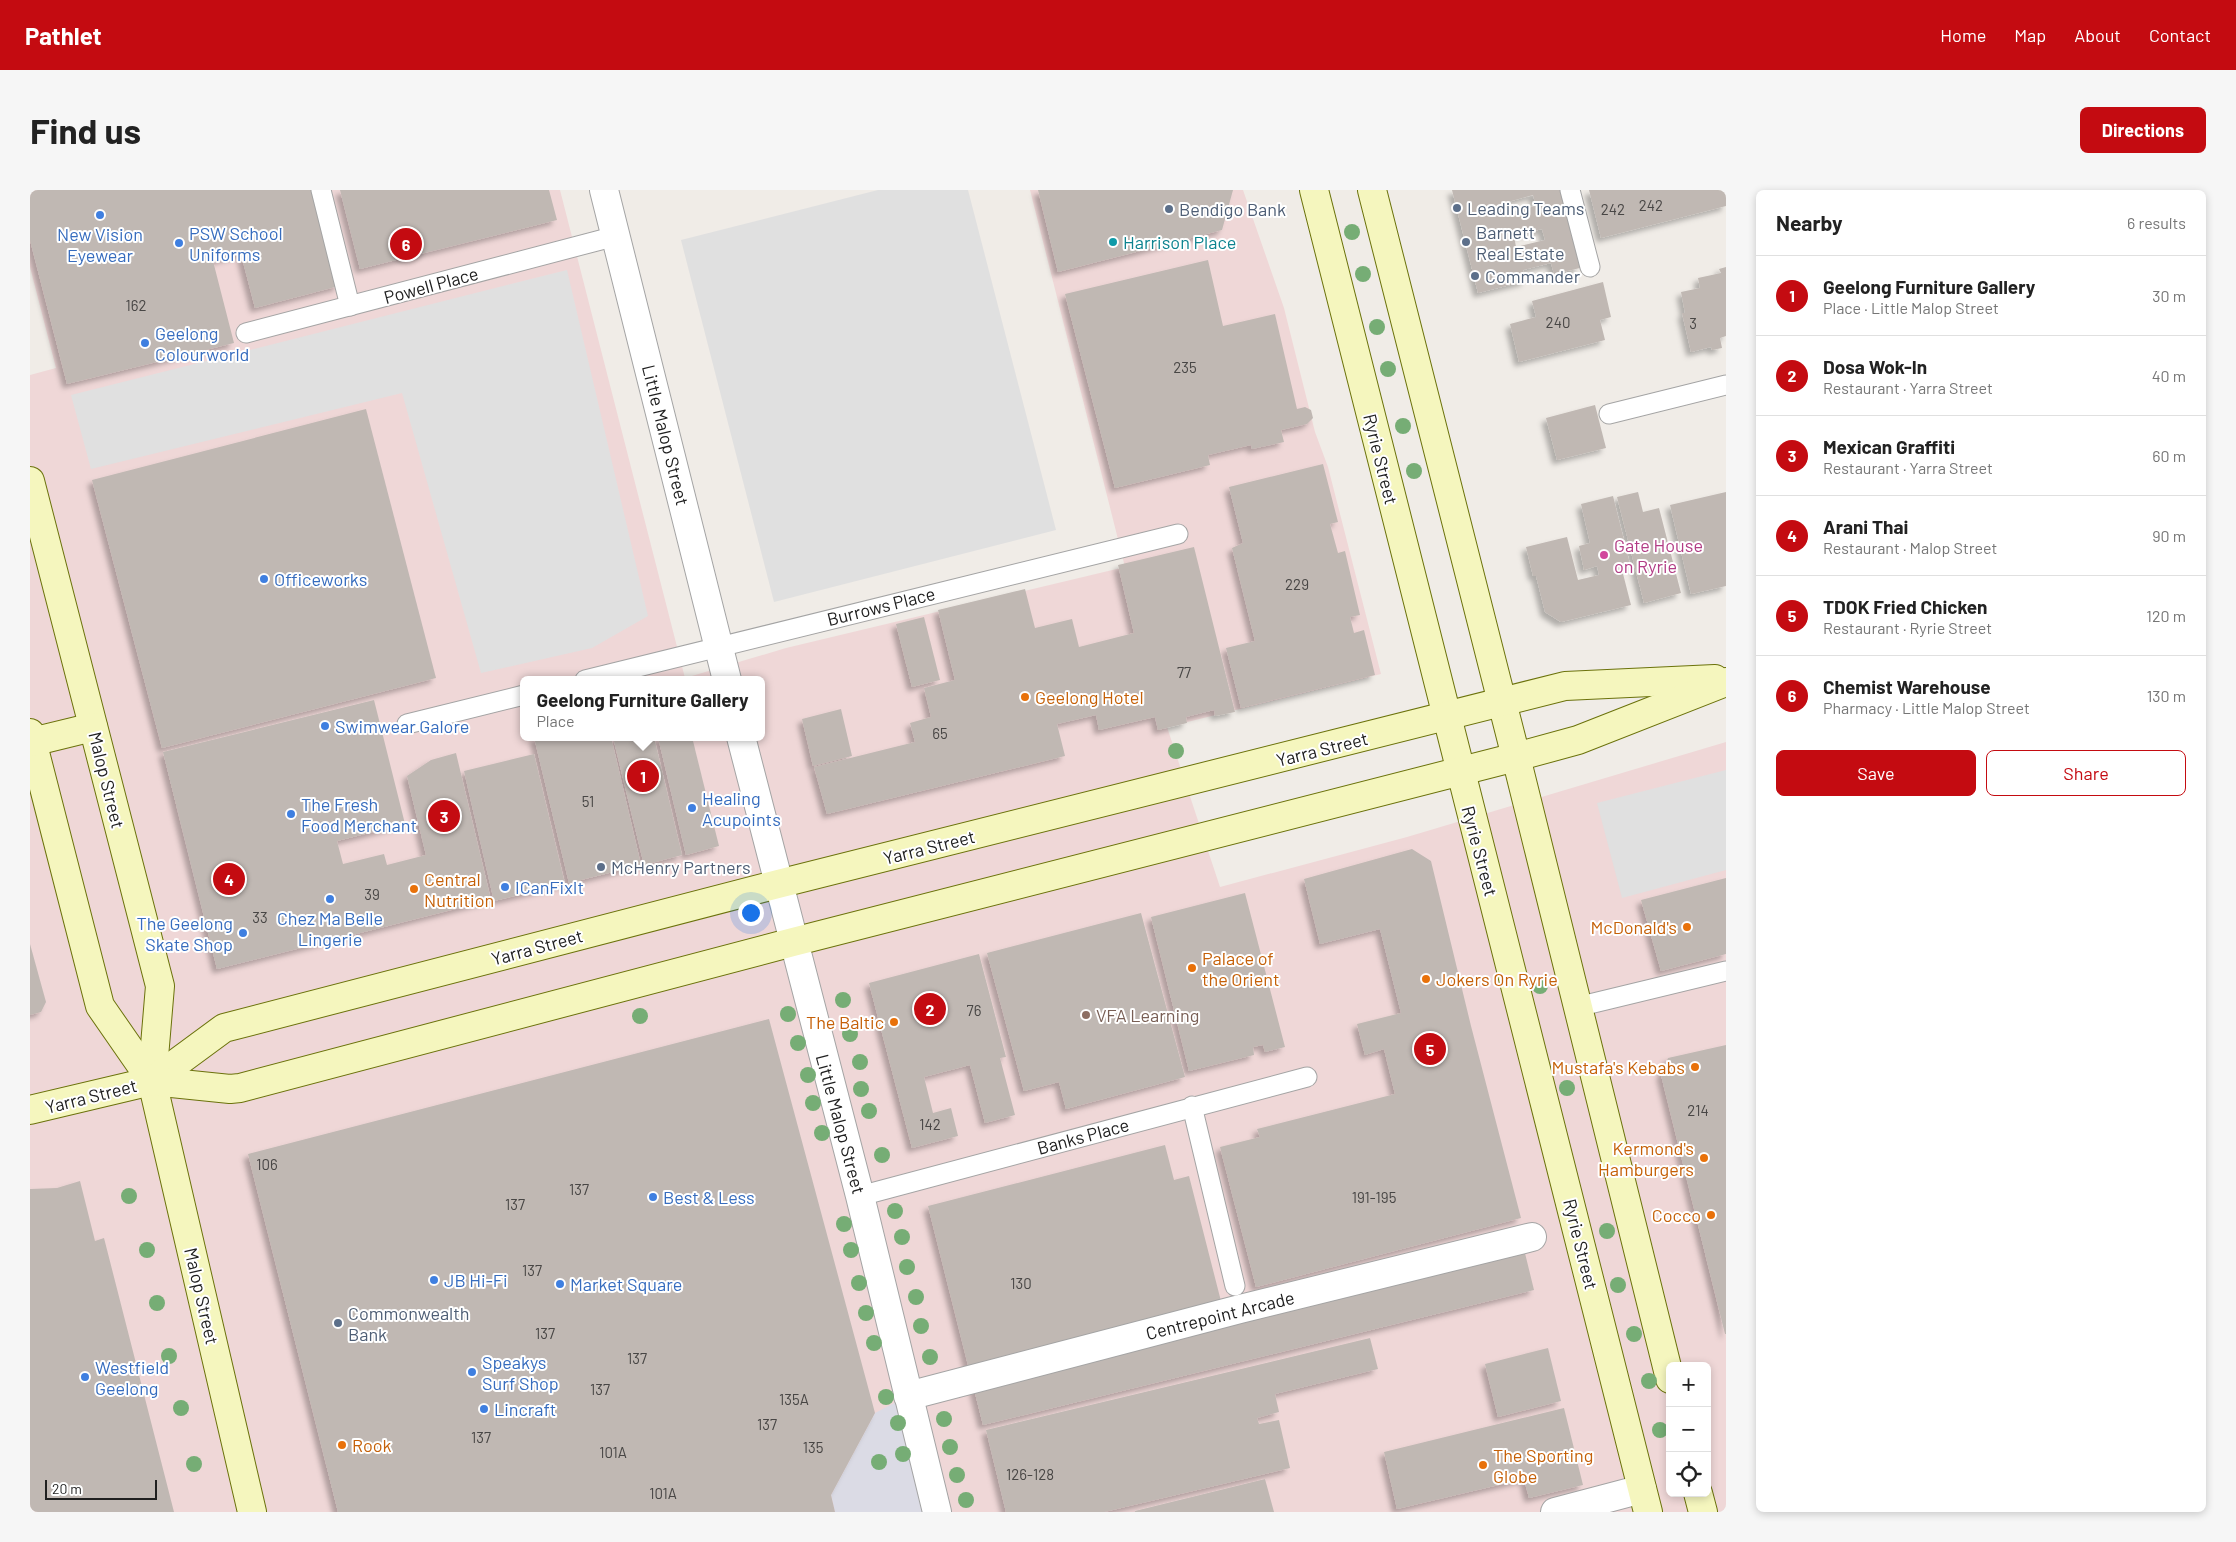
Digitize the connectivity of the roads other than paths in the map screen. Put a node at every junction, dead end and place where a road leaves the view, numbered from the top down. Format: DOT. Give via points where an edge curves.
graph roads {
  1 [pos="321,190"];
  2 [pos="604,190"];
  3 [pos="1314,190"];
  4 [pos="1372,190"];
  5 [pos="1570,190"];
  6 [pos="616,236"];
  7 [pos="1590,267"];
  8 [pos="350,306"];
  9 [pos="246,333"];
  10 [pos="1726,385"];
  11 [pos="1610,414"];
  12 [pos="30,481"];
  13 [pos="1178,534"];
  14 [pos="718,646"];
  15 [pos="601,676"];
  16 [pos="726,676"];
  17 [pos="1726,678"];
  18 [pos="1726,682"];
  19 [pos="520,696"];
  20 [pos="1502,703"];
  21 [pos="1446,718"];
  22 [pos="407,724"];
  23 [pos="94,727"];
  24 [pos="31,738"];
  25 [pos="742,741"];
  26 [pos="1516,757"];
  27 [pos="1459,771"];
  28 [pos="778,884"];
  29 [pos="792,942"];
  30 [pos="1726,971"];
  31 [pos="1577,1007"];
  32 [pos="1307,1077"];
  33 [pos="152,1081"];
  34 [pos="1192,1106"];
  35 [pos="30,1110"];
  36 [pos="860,1196"];
  37 [pos="1532,1237"];
  38 [pos="1235,1286"];
  39 [pos="1666,1363"];
  40 [pos="908,1396"];
  41 [pos="1699,1497"];
  42 [pos="1645,1500"];
  43 [pos="252,1512"];
  44 [pos="937,1512"];
  45 [pos="1554,1512"];
  46 [pos="1703,1512"];
  1 -- 8 [label="lane"];
  2 -- 6 [label="street, Little Malop Street"];
  3 -- 21 [label="street, Ryrie Street"];
  4 -- 20 [label="street"];
  5 -- 7 [label="lane"];
  6 -- 8 [label="lane, Powell Place"];
  6 -- 14 [label="street, Little Malop Street"];
  8 -- 9 [label="lane, Powell Place"];
  10 -- 11 [label="lane"];
  12 -- 23 [label="street, Malop Street"];
  13 -- 14 [label="lane, Burrows Place"];
  14 -- 15 [label="lane, Burrows Place"];
  14 -- 16 [label="street, Little Malop Street"];
  17 -- 20 [label="street, Yarra Street" via="1565,686"];
  18 -- 26 [label="street, Yarra Street" via="1578,740"];
  19 -- 22 [label="lane"];
  20 -- 21 [label="street, Yarra Street"];
  20 -- 26 [label="street"];
  21 -- 27 [label="street, Ryrie Street"];
  21 -- 28 [label="street, Yarra Street"];
  23 -- 24 [label="street"];
  23 -- 33 [label="street, Malop Street" via="160,986"];
  24 -- 33 [label="street, Malop Street" via="100,1006"];
  25 -- 28 [label="street, Little Malop Street"];
  26 -- 27 [label="street, Yarra Street"];
  26 -- 31 [label="street"];
  27 -- 29 [label="street, Yarra Street"];
  27 -- 42 [label="street, Ryrie Street"];
  28 -- 29 [label="street, Little Malop Street"];
  28 -- 33 [label="street, Yarra Street" via="224,1028"];
  29 -- 33 [label="street, Yarra Street" via="240,1088"];
  29 -- 36 [label="street, Little Malop Street"];
  30 -- 31 [label="lane"];
  31 -- 39 [label="street"];
  32 -- 34 [label="lane, Banks Place"];
  33 -- 35 [label="street, Yarra Street"];
  33 -- 43 [label="street, Malop Street"];
  34 -- 36 [label="lane, Banks Place"];
  34 -- 38 [label="lane"];
  36 -- 40 [label="street, Little Malop Street"];
  37 -- 40 [label="street, Centrepoint Arcade"];
  40 -- 44 [label="street, Little Malop Street"];
  41 -- 46 [label="street"];
  42 -- 45 [label="street"];
}
